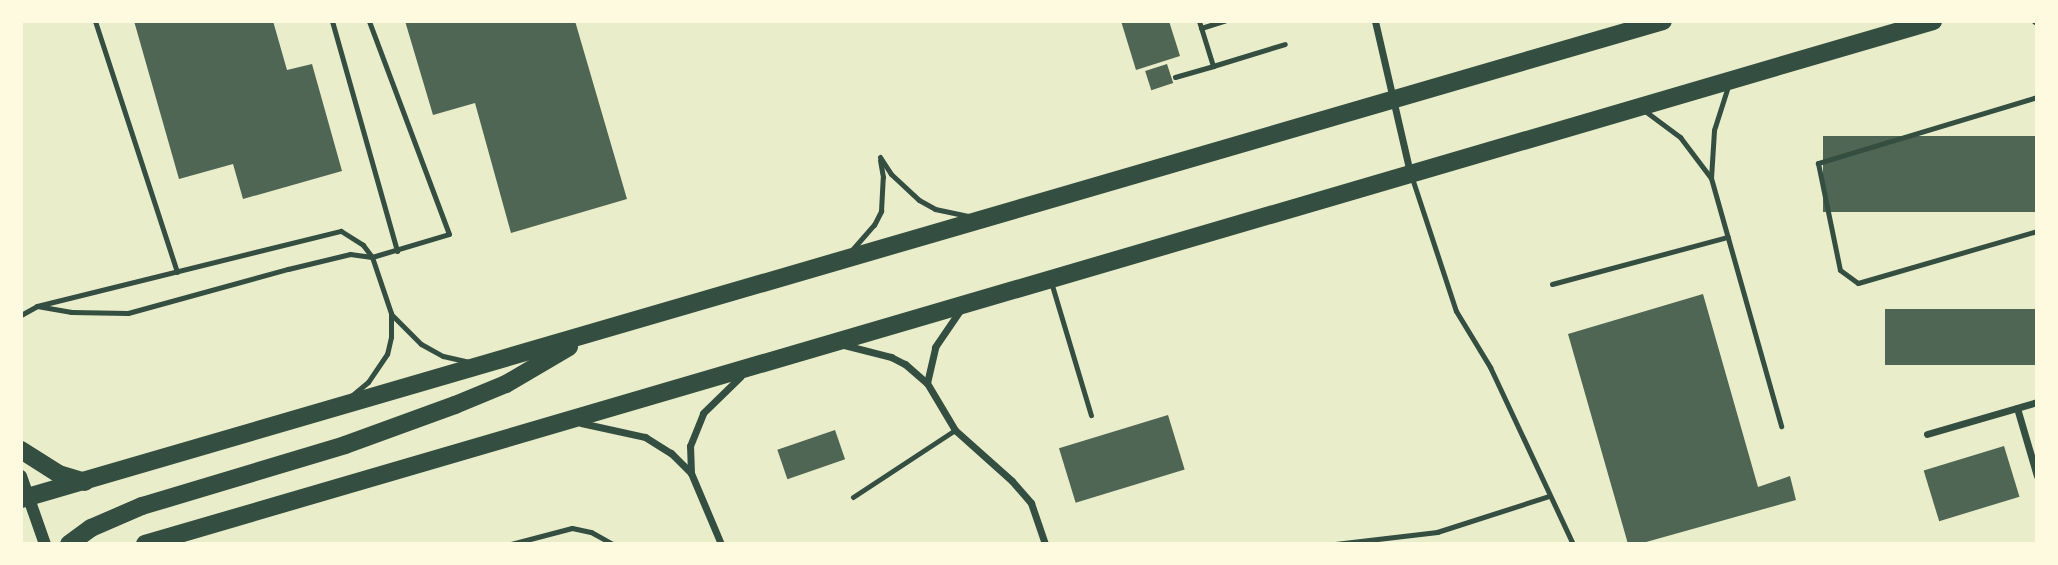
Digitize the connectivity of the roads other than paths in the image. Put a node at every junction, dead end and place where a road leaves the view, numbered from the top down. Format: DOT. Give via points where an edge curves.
graph roads {
  1 [pos="94,21"];
  2 [pos="332,21"];
  3 [pos="369,21"];
  4 [pos="1223,21"];
  5 [pos="1375,21"];
  6 [pos="1663,21"];
  7 [pos="1933,21"];
  8 [pos="1200,24"];
  9 [pos="1285,44"];
  10 [pos="1213,66"];
  11 [pos="1175,77"];
  12 [pos="1730,81"];
  13 [pos="2037,97"];
  14 [pos="1392,100"];
  15 [pos="1640,107"];
  16 [pos="1411,175"];
  17 [pos="1711,178"];
  18 [pos="989,218"];
  19 [pos="2037,231"];
  20 [pos="1728,237"];
  21 [pos="397,251"];
  22 [pos="372,257"];
  23 [pos="840,261"];
  24 [pos="177,272"];
  25 [pos="1051,279"];
  26 [pos="1552,284"];
  27 [pos="967,304"];
  28 [pos="37,306"];
  29 [pos="391,313"];
  30 [pos="21,315"];
  31 [pos="584,337"];
  32 [pos="833,343"];
  33 [pos="490,365"];
  34 [pos="754,366"];
  35 [pos="928,383"];
  36 [pos="2037,402"];
  37 [pos="2017,408"];
  38 [pos="331,411"];
  39 [pos="1091,415"];
  40 [pos="566,421"];
  41 [pos="1781,426"];
  42 [pos="955,430"];
  43 [pos="1927,434"];
  44 [pos="21,450"];
  45 [pos="691,473"];
  46 [pos="21,476"];
  47 [pos="2037,476"];
  48 [pos="85,482"];
  49 [pos="1549,496"];
  50 [pos="25,498"];
  51 [pos="853,498"];
  52 [pos="21,516"];
  53 [pos="45,544"];
  54 [pos="69,544"];
  55 [pos="145,544"];
  56 [pos="511,544"];
  57 [pos="613,544"];
  58 [pos="721,544"];
  59 [pos="1045,544"];
  60 [pos="1335,544"];
  61 [pos="1573,544"];
  1 -- 24 [label="lane"];
  2 -- 21 [label="lane"];
  3 -- 21 [label="lane" via="449,234"];
  4 -- 8 [label="lane"];
  5 -- 14 [label="street"];
  6 -- 14 [label="main road"];
  7 -- 12 [label="main road"];
  8 -- 10 [label="lane"];
  9 -- 10 [label="lane"];
  10 -- 11 [label="lane"];
  12 -- 15 [label="main road"];
  12 -- 17 [label="lane" via="1714,130"];
  13 -- 19 [label="lane" via="1818,163 1840,270 1858,284"];
  14 -- 16 [label="street"];
  14 -- 18 [label="main road"];
  15 -- 16 [label="main road"];
  15 -- 17 [label="lane" via="1680,137"];
  16 -- 25 [label="main road"];
  16 -- 49 [label="lane" via="1456,311 1490,368"];
  17 -- 20 [label="lane"];
  18 -- 23 [label="main road"];
  18 -- 23 [label="lane" via="935,209 904,188 880,157 881,211 864,238"];
  20 -- 26 [label="lane"];
  20 -- 41 [label="lane"];
  21 -- 22 [label="lane"];
  22 -- 24 [label="lane" via="341,231"];
  22 -- 28 [label="lane" via="350,254 128,313"];
  22 -- 29 [label="lane"];
  23 -- 31 [label="main road"];
  24 -- 28 [label="lane"];
  25 -- 27 [label="main road"];
  25 -- 39 [label="lane"];
  27 -- 32 [label="main road"];
  27 -- 35 [label="street" via="935,346"];
  28 -- 30 [label="lane"];
  29 -- 33 [label="lane" via="434,352"];
  29 -- 38 [label="lane" via="391,337 378,369"];
  31 -- 33 [label="main road"];
  31 -- 54 [label="main road" via="518,378 455,405 345,445 142,506 91,528"];
  32 -- 34 [label="main road"];
  32 -- 35 [label="street" via="891,357"];
  33 -- 38 [label="main road"];
  34 -- 40 [label="main road"];
  34 -- 45 [label="street" via="703,413 690,446"];
  35 -- 42 [label="street"];
  36 -- 37 [label="street"];
  37 -- 43 [label="street"];
  37 -- 47 [label="street"];
  38 -- 48 [label="main road"];
  40 -- 45 [label="street" via="645,437"];
  40 -- 55 [label="main road"];
  42 -- 51 [label="lane"];
  42 -- 59 [label="street" via="1031,503"];
  44 -- 48 [label="main road" via="59,474"];
  45 -- 58 [label="street"];
  46 -- 50 [label="street"];
  48 -- 50 [label="main road"];
  49 -- 60 [label="lane" via="1437,532"];
  49 -- 61 [label="lane"];
  50 -- 52 [label="main road"];
  50 -- 53 [label="street"];
  56 -- 57 [label="lane" via="572,528"];
}
